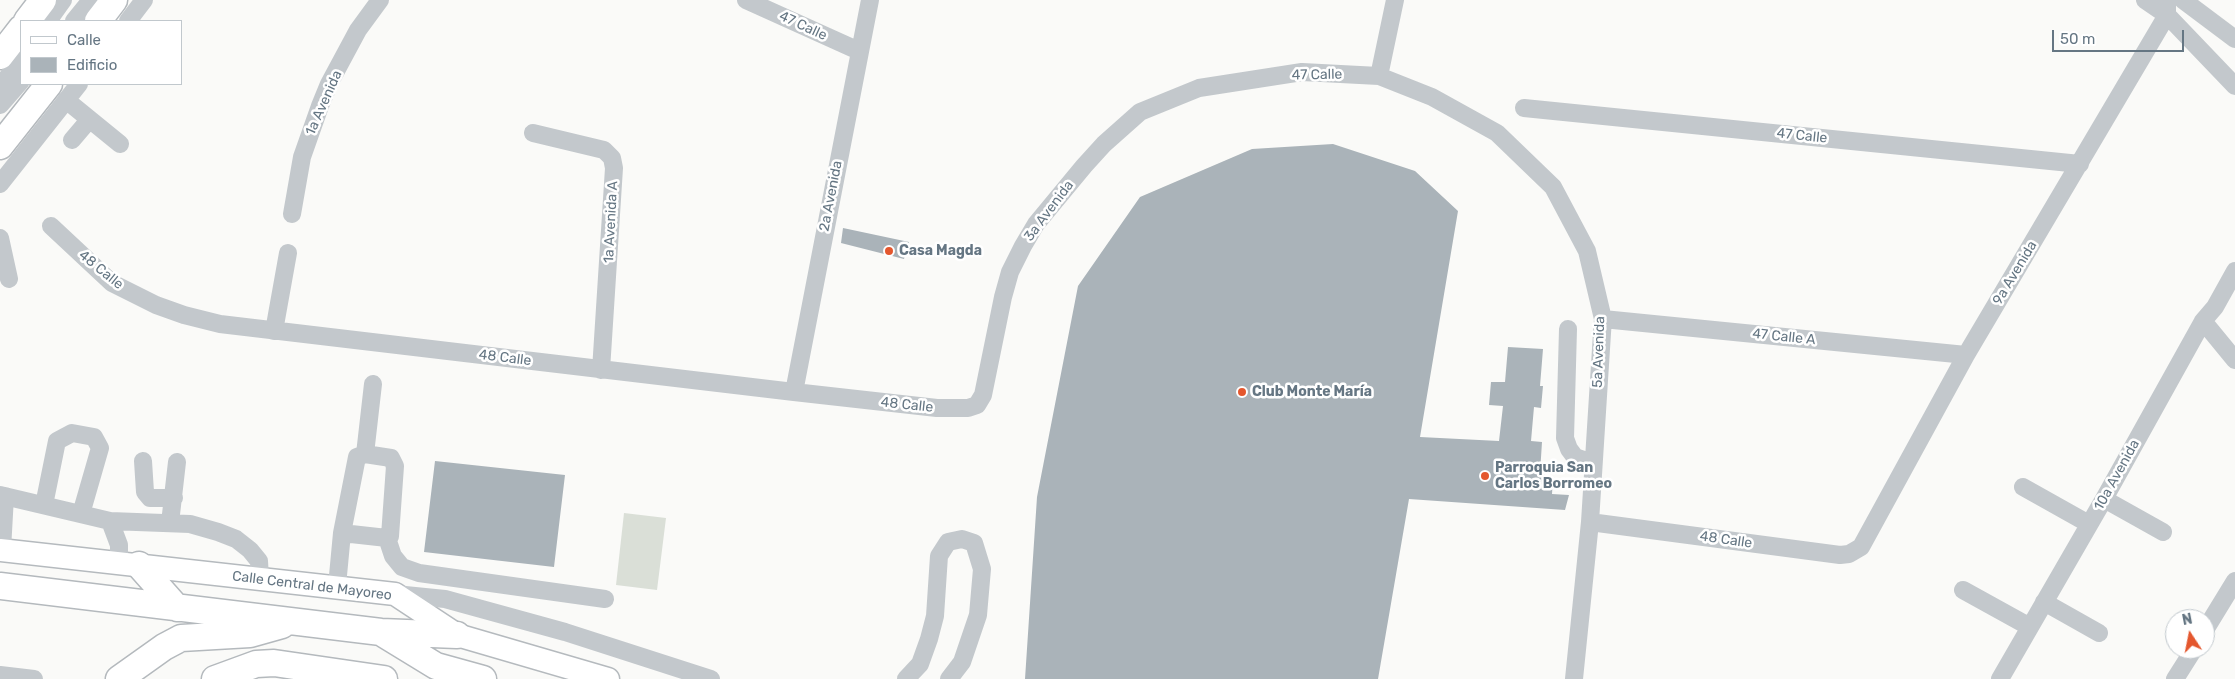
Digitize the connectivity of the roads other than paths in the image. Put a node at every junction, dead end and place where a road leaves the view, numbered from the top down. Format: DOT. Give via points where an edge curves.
graph roads {
  1 [pos="43,0"];
  2 [pos="63,0"];
  3 [pos="92,0"];
  4 [pos="114,0"];
  5 [pos="144,0"];
  6 [pos="380,0"];
  7 [pos="746,0"];
  8 [pos="870,0"];
  9 [pos="1395,0"];
  10 [pos="2145,0"];
  11 [pos="2196,3"];
  12 [pos="2167,8"];
  13 [pos="28,20"];
  14 [pos="49,20"];
  15 [pos="75,20"];
  16 [pos="99,20"];
  17 [pos="129,20"];
  18 [pos="20,30"];
  19 [pos="2235,39"];
  20 [pos="859,51"];
  21 [pos="0,56"];
  22 [pos="20,59"];
  23 [pos="1379,76"];
  24 [pos="20,82"];
  25 [pos="76,85"];
  26 [pos="2235,86"];
  27 [pos="0,88"];
  28 [pos="1199,88"];
  29 [pos="57,92"];
  30 [pos="1432,97"];
  31 [pos="0,105"];
  32 [pos="1524,108"];
  33 [pos="89,120"];
  34 [pos="533,133"];
  35 [pos="72,140"];
  36 [pos="120,144"];
  37 [pos="0,146"];
  38 [pos="2080,164"];
  39 [pos="0,184"];
  40 [pos="292,214"];
  41 [pos="51,226"];
  42 [pos="0,238"];
  43 [pos="288,253"];
  44 [pos="2235,271"];
  45 [pos="10,279"];
  46 [pos="1603,319"];
  47 [pos="2203,322"];
  48 [pos="1568,329"];
  49 [pos="274,331"];
  50 [pos="1966,355"];
  51 [pos="2235,360"];
  52 [pos="601,370"];
  53 [pos="373,384"];
  54 [pos="794,392"];
  55 [pos="983,395"];
  56 [pos="365,454"];
  57 [pos="143,462"];
  58 [pos="177,462"];
  59 [pos="1594,463"];
  60 [pos="2023,487"];
  61 [pos="2,495"];
  62 [pos="174,498"];
  63 [pos="2104,499"];
  64 [pos="44,505"];
  65 [pos="81,514"];
  66 [pos="110,522"];
  67 [pos="1590,522"];
  68 [pos="170,523"];
  69 [pos="2089,524"];
  70 [pos="2163,532"];
  71 [pos="342,533"];
  72 [pos="387,538"];
  73 [pos="1861,547"];
  74 [pos="1,550"];
  75 [pos="129,564"];
  76 [pos="260,578"];
  77 [pos="2235,581"];
  78 [pos="0,586"];
  79 [pos="337,586"];
  80 [pos="1963,590"];
  81 [pos="395,594"];
  82 [pos="605,599"];
  83 [pos="2044,602"];
  84 [pos="177,608"];
  85 [pos="2215,614"];
  86 [pos="298,621"];
  87 [pos="2030,627"];
  88 [pos="381,632"];
  89 [pos="2099,633"];
  90 [pos="457,635"];
  91 [pos="2188,659"];
  92 [pos="0,675"];
  93 [pos="221,676"];
  94 [pos="34,679"];
  95 [pos="119,679"];
  96 [pos="384,679"];
  97 [pos="482,679"];
  98 [pos="608,679"];
  99 [pos="711,679"];
  100 [pos="906,679"];
  101 [pos="949,679"];
  102 [pos="1574,679"];
  103 [pos="2000,679"];
  104 [pos="2175,679"];
  1 -- 13 [label="highway"];
  2 -- 14 [label="street"];
  3 -- 15 [label="street"];
  4 -- 16 [label="highway"];
  5 -- 17 [label="street"];
  6 -- 40 [label="street, 1a Avenida" via="358,30 329,84 302,157"];
  7 -- 20 [label="street, 47 Calle"];
  8 -- 20 [label="street, 2a Avenida"];
  9 -- 23 [label="street"];
  10 -- 12 [label="street"];
  11 -- 19 [label="street"];
  12 -- 26 [label="street"];
  12 -- 38 [label="street, 9a Avenida"];
  18 -- 21 [label="highway"];
  20 -- 54 [label="street, 2a Avenida"];
  22 -- 27 [label="street"];
  23 -- 28 [label="street, 47 Calle" via="1302,72"];
  23 -- 30 [label="street, 47 Calle"];
  24 -- 31 [label="street"];
  25 -- 29 [label="street"];
  28 -- 55 [label="street, 3a Avenida" via="1140,112 1104,144 1036,224 1019,255 1003,297"];
  29 -- 33 [label="street"];
  29 -- 37 [label="highway"];
  29 -- 39 [label="street"];
  30 -- 46 [label="street, 5a Avenida" via="1497,133 1553,187 1587,250"];
  32 -- 38 [label="street, 47 Calle"];
  33 -- 35 [label="street"];
  33 -- 36 [label="street"];
  34 -- 52 [label="street, 1a Avenida A" via="604,150 612,158"];
  38 -- 50 [label="street, 9a Avenida"];
  41 -- 49 [label="street, 48 Calle" via="112,283 130,293 184,315 220,324"];
  42 -- 45 [label="street"];
  43 -- 49 [label="street"];
  44 -- 47 [label="street, 10a Avenida"];
  46 -- 50 [label="street, 47 Calle A"];
  46 -- 59 [label="street, 5a Avenida"];
  47 -- 51 [label="street"];
  47 -- 63 [label="street, 10a Avenida"];
  48 -- 59 [label="street" via="1566,438 1575,457"];
  49 -- 52 [label="street, 48 Calle"];
  50 -- 73 [label="street, 9a Avenida"];
  52 -- 54 [label="street, 48 Calle"];
  53 -- 56 [label="street"];
  54 -- 55 [label="street, 48 Calle" via="937,408 968,408 977,404"];
  56 -- 71 [label="street" via="357,457 355,463"];
  56 -- 72 [label="street" via="391,458 395,466 392,534"];
  57 -- 62 [label="street" via="145,492 150,498"];
  58 -- 62 [label="street"];
  59 -- 67 [label="street, 5a Avenida"];
  60 -- 69 [label="street"];
  61 -- 64 [label="street"];
  61 -- 74 [label="street"];
  62 -- 68 [label="street"];
  63 -- 69 [label="street, 10a Avenida"];
  63 -- 70 [label="street"];
  64 -- 65 [label="street"];
  64 -- 65 [label="street" via="57,441 72,433 94,437 100,448"];
  65 -- 66 [label="street"];
  66 -- 68 [label="street"];
  66 -- 75 [label="street"];
  67 -- 73 [label="street, 48 Calle" via="1840,555"];
  67 -- 102 [label="street, 5a Avenida"];
  68 -- 76 [label="street" via="190,524 236,539 250,550 258,562"];
  69 -- 83 [label="street, 10a Avenida"];
  71 -- 72 [label="street"];
  71 -- 79 [label="street"];
  72 -- 82 [label="street" via="393,556 402,567 419,573"];
  74 -- 75 [label="main road, Calle Central de Mayoreo"];
  75 -- 76 [label="main road, Calle Central de Mayoreo"];
  75 -- 84 [label="highway"];
  76 -- 79 [label="main road, Calle Central de Mayoreo"];
  77 -- 85 [label="street"];
  78 -- 84 [label="highway"];
  79 -- 81 [label="main road, Calle Central de Mayoreo"];
  80 -- 87 [label="street"];
  81 -- 90 [label="main road, Calle Central de Mayoreo"];
  81 -- 99 [label="street" via="445,599 565,632"];
  83 -- 87 [label="street, 10a Avenida"];
  83 -- 89 [label="street"];
  84 -- 86 [label="highway"];
  86 -- 88 [label="highway"];
  86 -- 95 [label="highway" via="250,634 181,638"];
  87 -- 103 [label="street, 10a Avenida"];
  88 -- 90 [label="highway"];
  88 -- 97 [label="highway" via="436,666"];
  90 -- 98 [label="main road, Calle Central de Mayoreo"];
  91 -- 104 [label="street"];
  92 -- 94 [label="street"];
  93 -- 96 [label="highway" via="256,664 274,663"];
  100 -- 101 [label="street" via="920,664 929,639 939,556 948,542 962,539 974,543 982,570 978,615 962,662"];
}
